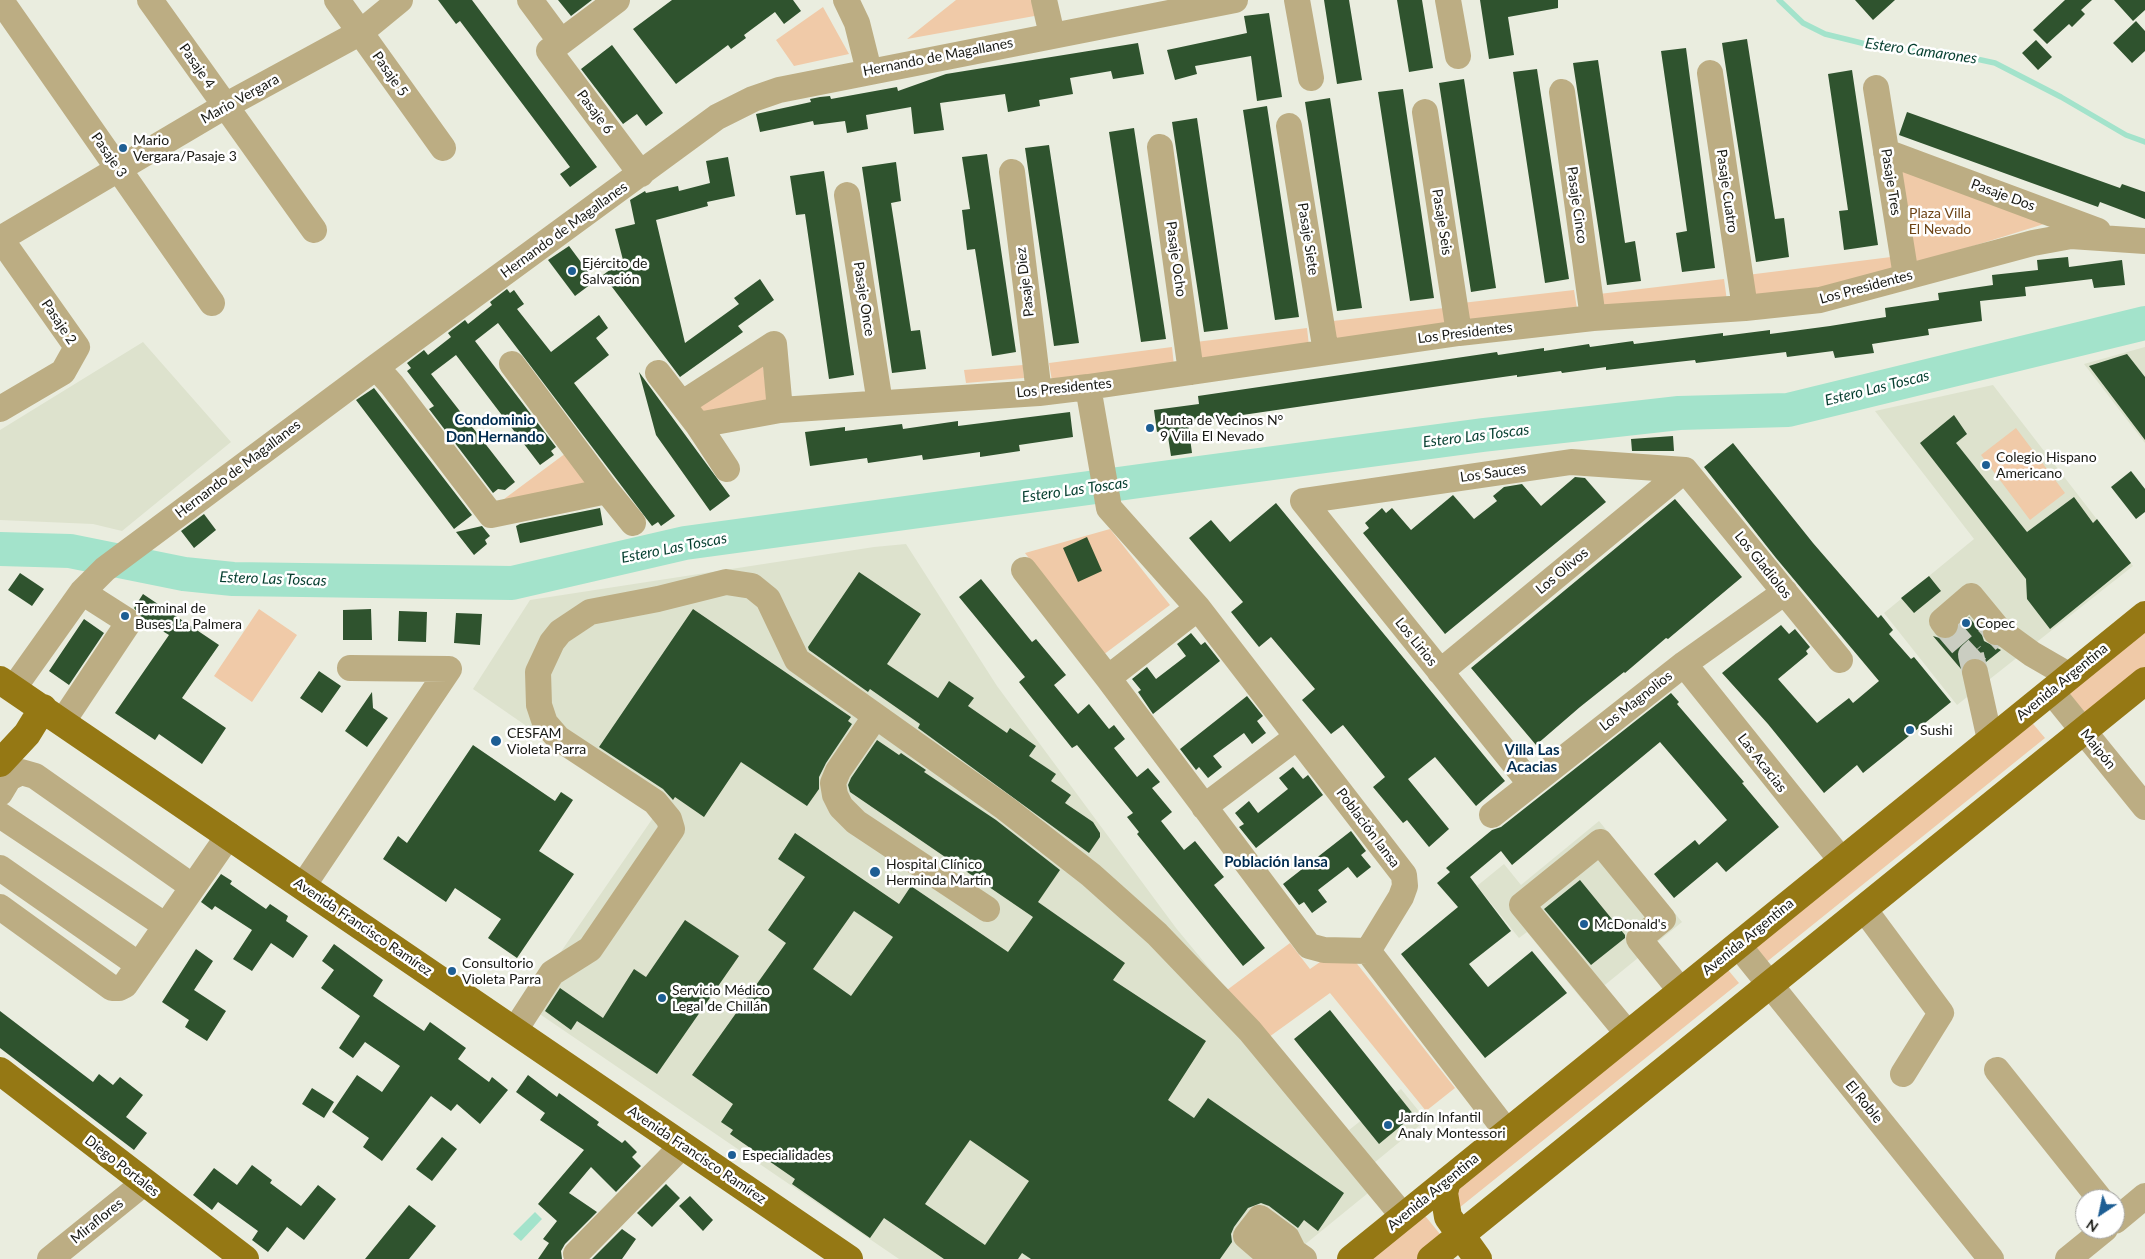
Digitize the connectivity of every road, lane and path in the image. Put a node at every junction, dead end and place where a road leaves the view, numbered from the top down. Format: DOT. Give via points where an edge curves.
graph roads {
  1 [pos="150,0"];
  2 [pos="337,0"];
  3 [pos="400,0"];
  4 [pos="530,0"];
  5 [pos="617,0"];
  6 [pos="846,0"];
  7 [pos="1044,0"];
  8 [pos="1235,0"];
  9 [pos="1297,0"];
  10 [pos="1448,0"];
  11 [pos="8,7"];
  12 [pos="361,32"];
  13 [pos="1052,35"];
  14 [pos="555,46"];
  15 [pos="1458,56"];
  16 [pos="870,71"];
  17 [pos="1710,73"];
  18 [pos="1311,78"];
  19 [pos="1876,88"];
  20 [pos="1562,92"];
  21 [pos="225,106"];
  22 [pos="1425,112"];
  23 [pos="1289,126"];
  24 [pos="1160,147"];
  25 [pos="443,148"];
  26 [pos="1886,152"];
  27 [pos="119,169"];
  28 [pos="1012,172"];
  29 [pos="641,174"];
  30 [pos="847,195"];
  31 [pos="314,230"];
  32 [pos="0,239"];
  33 [pos="2132,240"];
  34 [pos="1906,276"];
  35 [pos="212,303"];
  36 [pos="1745,308"];
  37 [pos="1593,318"];
  38 [pos="1459,333"];
  39 [pos="1326,352"];
  40 [pos="512,364"];
  41 [pos="376,367"];
  42 [pos="1191,372"];
  43 [pos="658,373"];
  44 [pos="1088,387"];
  45 [pos="1039,392"];
  46 [pos="683,403"];
  47 [pos="880,403"];
  48 [pos="0,410"];
  49 [pos="780,410"];
  50 [pos="698,425"];
  51 [pos="727,469"];
  52 [pos="1685,470"];
  53 [pos="606,491"];
  54 [pos="1303,500"];
  55 [pos="633,523"];
  56 [pos="1024,570"];
  57 [pos="82,592"];
  58 [pos="1785,592"];
  59 [pos="1198,608"];
  60 [pos="2145,615"];
  61 [pos="1945,625"];
  62 [pos="1840,660"];
  63 [pos="1684,664"];
  64 [pos="350,668"];
  65 [pos="1440,672"];
  66 [pos="1975,672"];
  67 [pos="1108,678"];
  68 [pos="2145,681"];
  69 [pos="7,684"];
  70 [pos="2060,684"];
  71 [pos="53,714"];
  72 [pos="875,716"];
  73 [pos="2083,731"];
  74 [pos="1297,737"];
  75 [pos="1990,740"];
  76 [pos="0,763"];
  77 [pos="1530,784"];
  78 [pos="0,793"];
  79 [pos="1204,806"];
  80 [pos="2145,807"];
  81 [pos="0,815"];
  82 [pos="1492,815"];
  83 [pos="229,835"];
  84 [pos="1842,860"];
  85 [pos="0,868"];
  86 [pos="304,886"];
  87 [pos="193,887"];
  88 [pos="0,907"];
  89 [pos="987,909"];
  90 [pos="1864,910"];
  91 [pos="166,926"];
  92 [pos="1738,945"];
  93 [pos="1368,951"];
  94 [pos="139,965"];
  95 [pos="1770,985"];
  96 [pos="1681,991"];
  97 [pos="515,1030"];
  98 [pos="1628,1034"];
  99 [pos="1997,1070"];
  100 [pos="0,1071"];
  101 [pos="1903,1074"];
  102 [pos="1507,1132"];
  103 [pos="683,1145"];
  104 [pos="1447,1181"];
  105 [pos="144,1183"];
  106 [pos="2092,1189"];
  107 [pos="2145,1196"];
  108 [pos="2125,1212"];
  109 [pos="1403,1216"];
  110 [pos="1460,1236"];
  111 [pos="2092,1239"];
  112 [pos="576,1254"];
  113 [pos="50,1259"];
  114 [pos="245,1259"];
  115 [pos="849,1259"];
  116 [pos="1351,1259"];
  117 [pos="1432,1259"];
  118 [pos="1478,1259"];
  119 [pos="1991,1259"];
  120 [pos="2068,1259"];
  1 -- 21 [label="street, Pasaje 4"];
  2 -- 12 [label="street, Pasaje 5"];
  3 -- 12 [label="street, Mario Vergara"];
  4 -- 14 [label="street, Pasaje 6"];
  5 -- 14 [label="street"];
  6 -- 16 [label="street" via="857,23"];
  7 -- 13 [label="street"];
  8 -- 13 [label="street, Hernando de Magallanes"];
  9 -- 18 [label="street"];
  10 -- 15 [label="street"];
  11 -- 27 [label="street, Pasaje 3"];
  12 -- 21 [label="street, Mario Vergara"];
  12 -- 25 [label="street, Pasaje 5"];
  13 -- 16 [label="street, Hernando de Magallanes"];
  14 -- 29 [label="street, Pasaje 6"];
  16 -- 29 [label="street, Hernando de Magallanes" via="779,90 753,99 717,118"];
  17 -- 36 [label="street, Pasaje Cuatro"];
  19 -- 26 [label="street, Pasaje Tres"];
  20 -- 37 [label="street, Pasaje Cinco"];
  21 -- 27 [label="street, Mario Vergara"];
  21 -- 31 [label="street, Pasaje 4"];
  22 -- 38 [label="street, Pasaje Seis"];
  23 -- 39 [label="street, Pasaje Siete"];
  24 -- 42 [label="street, Pasaje Ocho"];
  26 -- 33 [label="street, Pasaje Dos"];
  26 -- 34 [label="street, Pasaje Tres"];
  27 -- 32 [label="street, Mario Vergara"];
  27 -- 35 [label="street, Pasaje 3"];
  28 -- 45 [label="street, Pasaje Diez"];
  29 -- 41 [label="street, Hernando de Magallanes"];
  30 -- 47 [label="street, Pasaje Once"];
  32 -- 48 [label="street, Pasaje 2" via="78,346 63,372"];
  33 -- 34 [label="street, Los Presidentes" via="2071,236"];
  34 -- 36 [label="street, Los Presidentes" via="1820,300"];
  36 -- 37 [label="street, Los Presidentes"];
  37 -- 38 [label="street, Los Presidentes"];
  38 -- 39 [label="street, Los Presidentes"];
  39 -- 42 [label="street, Los Presidentes"];
  40 -- 53 [label="street"];
  41 -- 53 [label="street" via="491,515"];
  41 -- 57 [label="street, Hernando de Magallanes" via="105,569"];
  42 -- 44 [label="street, Los Presidentes"];
  43 -- 46 [label="street"];
  44 -- 45 [label="street, Los Presidentes"];
  44 -- 59 [label="street, Población Iansa" via="1106,489"];
  45 -- 47 [label="street, Los Presidentes"];
  46 -- 49 [label="street" via="774,344"];
  46 -- 50 [label="street"];
  47 -- 49 [label="street, Los Presidentes"];
  49 -- 50 [label="street, Los Presidentes"];
  50 -- 51 [label="street"];
  52 -- 54 [label="street, Los Sauces" via="1571,462"];
  52 -- 58 [label="street, Los Gladiolos"];
  52 -- 65 [label="street, Los Olivos"];
  53 -- 55 [label="street"];
  54 -- 65 [label="street, Los Lirios"];
  56 -- 67 [label="street"];
  57 -- 69 [label="street, Hernando de Magallanes"];
  57 -- 71 [label="street" via="129,622"];
  58 -- 62 [label="street, Los Gladiolos"];
  58 -- 63 [label="street, Los Magnolios"];
  59 -- 67 [label="street"];
  59 -- 74 [label="street, Población Iansa"];
  60 -- 70 [label="main road, Avenida Argentina"];
  61 -- 70 [label="street" via="1942,621 1971,596 1998,631 2032,654"];
  63 -- 77 [label="street, Los Magnolios"];
  63 -- 84 [label="street, Las Acacias"];
  64 -- 86 [label="street" via="449,669"];
  65 -- 77 [label="street, Los Lirios"];
  66 -- 75 [label="street"];
  67 -- 79 [label="street"];
  68 -- 73 [label="main road"];
  69 -- 71 [label="main road, Avenida Francisco Ramírez"];
  70 -- 73 [label="street, Maipón"];
  70 -- 75 [label="main road, Avenida Argentina"];
  71 -- 76 [label="main road" via="27,734"];
  71 -- 83 [label="main road, Avenida Francisco Ramírez"];
  72 -- 89 [label="street" via="833,783 841,807 856,822"];
  72 -- 97 [label="street" via="797,660 768,599 752,586 726,582 590,612 560,632 538,672 540,705 545,723 558,738 655,802 672,828 590,950 552,974"];
  72 -- 109 [label="street" via="1020,820 1091,875 1157,934 1250,1031"];
  73 -- 80 [label="street, Maipón"];
  73 -- 90 [label="main road"];
  74 -- 79 [label="street"];
  74 -- 93 [label="street, Población Iansa" via="1404,875 1401,897"];
  75 -- 84 [label="main road, Avenida Argentina"];
  77 -- 82 [label="street, Los Magnolios"];
  78 -- 87 [label="street" via="9,778 21,772 35,776"];
  79 -- 93 [label="street" via="1309,946 1324,950"];
  81 -- 91 [label="street"];
  83 -- 86 [label="main road, Avenida Francisco Ramírez"];
  83 -- 87 [label="street"];
  84 -- 92 [label="main road, Avenida Argentina"];
  85 -- 94 [label="street"];
  86 -- 97 [label="main road, Avenida Francisco Ramírez"];
  87 -- 91 [label="street"];
  88 -- 94 [label="street" via="112,988 125,984"];
  90 -- 95 [label="main road"];
  90 -- 101 [label="street" via="1941,1013"];
  91 -- 94 [label="street"];
  92 -- 95 [label="street, El Roble"];
  92 -- 96 [label="main road, Avenida Argentina"];
  93 -- 102 [label="street"];
  95 -- 110 [label="main road"];
  95 -- 119 [label="street, El Roble"];
  96 -- 98 [label="main road, Avenida Argentina"];
  96 -- 98 [label="street" via="1638,939 1663,919 1600,842 1522,905"];
  97 -- 103 [label="main road, Avenida Francisco Ramírez"];
  98 -- 102 [label="main road, Avenida Argentina"];
  99 -- 106 [label="street"];
  100 -- 105 [label="main road, Diego Portales"];
  102 -- 104 [label="main road, Avenida Argentina"];
  103 -- 112 [label="street"];
  103 -- 115 [label="main road, Avenida Francisco Ramírez"];
  104 -- 109 [label="main road, Avenida Argentina"];
  104 -- 110 [label="main road" via="1444,1205"];
  105 -- 113 [label="street, Miraflores"];
  105 -- 114 [label="main road, Diego Portales"];
  107 -- 108 [label="street"];
  109 -- 116 [label="main road, Avenida Argentina"];
  110 -- 117 [label="main road"];
  110 -- 118 [label="main road"];
  111 -- 120 [label="street"];
}
